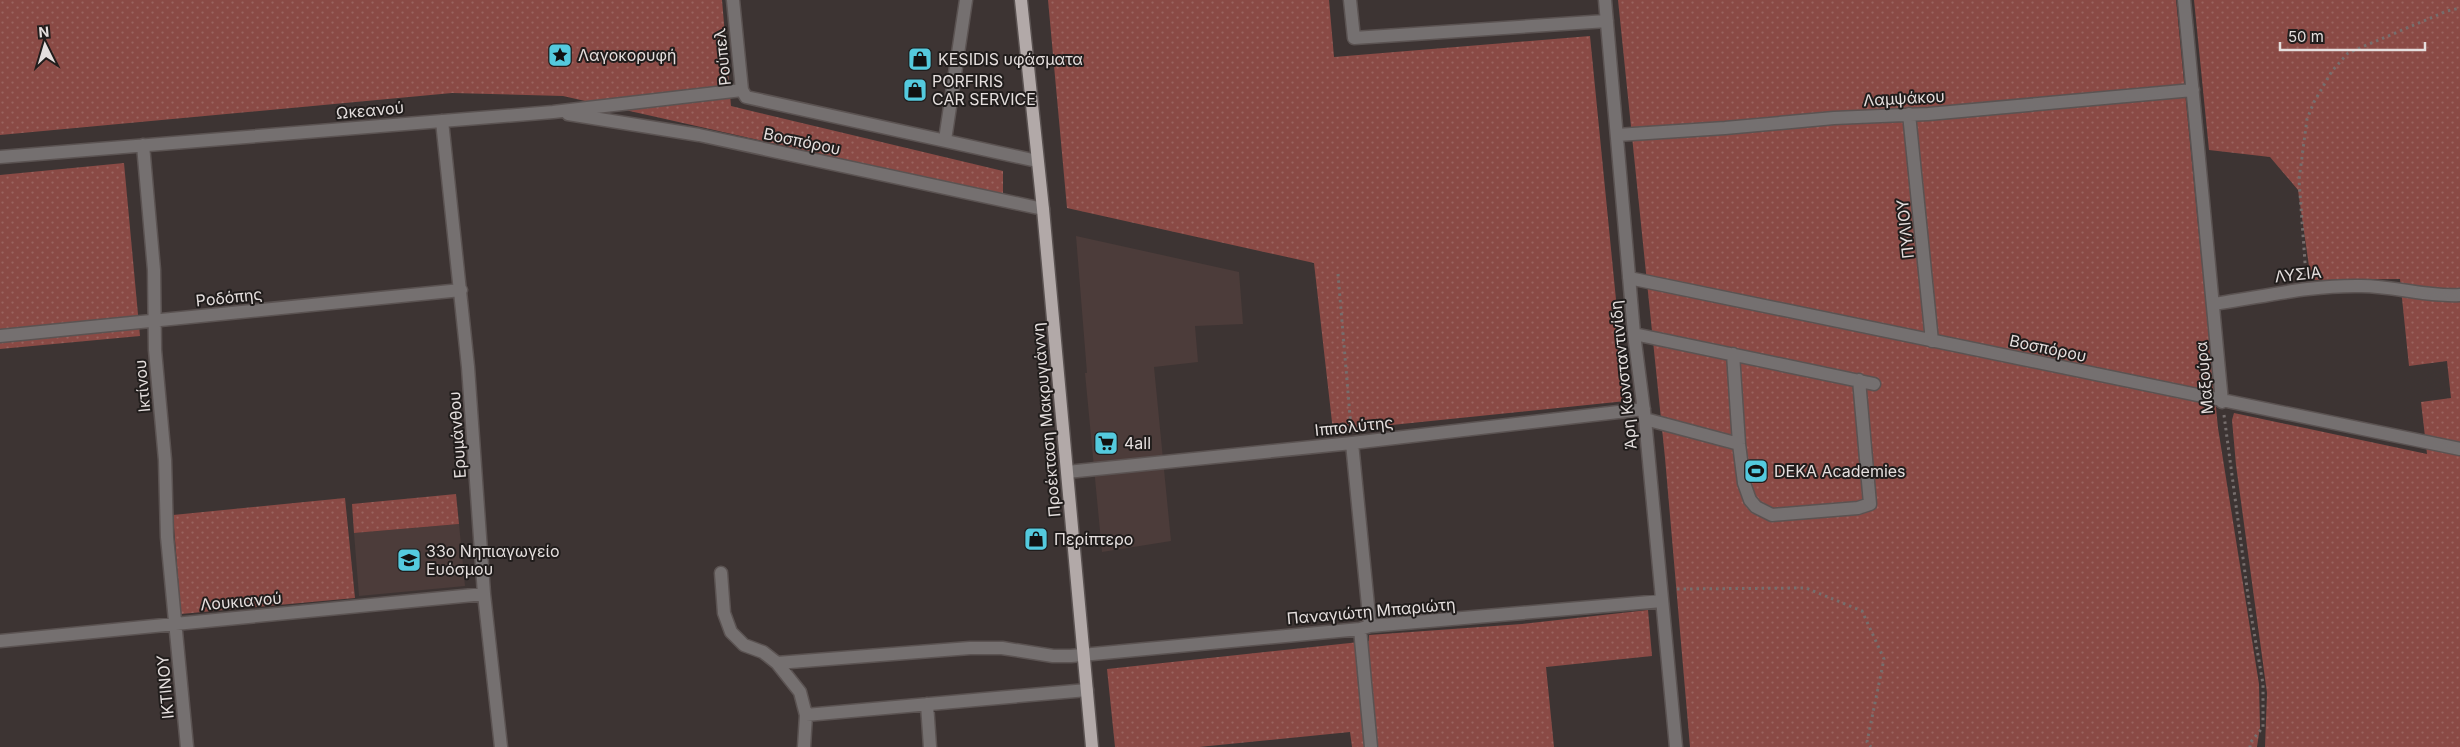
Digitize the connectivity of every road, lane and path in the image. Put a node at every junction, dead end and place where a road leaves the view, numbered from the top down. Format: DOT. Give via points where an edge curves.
graph roads {
  1 [pos="733,0"];
  2 [pos="966,0"];
  3 [pos="1021,0"];
  4 [pos="1350,0"];
  5 [pos="1605,0"];
  6 [pos="2184,0"];
  7 [pos="2460,8"];
  8 [pos="1607,20"];
  9 [pos="742,90"];
  10 [pos="2193,90"];
  11 [pos="758,100"];
  12 [pos="554,112"];
  13 [pos="1909,114"];
  14 [pos="442,121"];
  15 [pos="1617,135"];
  16 [pos="945,140"];
  17 [pos="143,145"];
  18 [pos="0,157"];
  19 [pos="1037,161"];
  20 [pos="1043,209"];
  21 [pos="1338,274"];
  22 [pos="1629,278"];
  23 [pos="2307,288"];
  24 [pos="460,290"];
  25 [pos="2460,295"];
  26 [pos="2213,304"];
  27 [pos="155,321"];
  28 [pos="1634,334"];
  29 [pos="0,336"];
  30 [pos="1932,341"];
  31 [pos="1733,354"];
  32 [pos="1858,380"];
  33 [pos="1874,384"];
  34 [pos="2222,402"];
  35 [pos="1644,414"];
  36 [pos="1352,443"];
  37 [pos="1739,444"];
  38 [pos="2460,450"];
  39 [pos="1067,472"];
  40 [pos="721,573"];
  41 [pos="484,594"];
  42 [pos="1662,595"];
  43 [pos="175,623"];
  44 [pos="1365,627"];
  45 [pos="0,640"];
  46 [pos="1084,654"];
  47 [pos="778,664"];
  48 [pos="1087,690"];
  49 [pos="927,704"];
  50 [pos="806,715"];
  51 [pos="187,747"];
  52 [pos="501,747"];
  53 [pos="804,747"];
  54 [pos="930,747"];
  55 [pos="1092,747"];
  56 [pos="1371,747"];
  57 [pos="1676,747"];
  58 [pos="1871,747"];
  59 [pos="2250,747"];
  1 -- 9 [label="street, Ρούπελ"];
  2 -- 16 [label="street"];
  3 -- 19 [label="main road, Προέκταση Μακρυγιάννη"];
  4 -- 8 [label="street" via="1354,38"];
  5 -- 8 [label="street, Άρη Κωνσταντινίδη"];
  6 -- 10 [label="street, Μαξούρα"];
  7 -- 23 [label="path" via="2348,53 2338,62 2314,102 2307,119 2298,180"];
  8 -- 15 [label="street, Άρη Κωνσταντινίδη"];
  9 -- 11 [label="street, Ρούπελ" via="746,96"];
  9 -- 12 [label="street, Ωκεανού"];
  10 -- 13 [label="street, Λαμψάκου"];
  10 -- 26 [label="street, Μαξούρα"];
  11 -- 16 [label="street, Βοσπόρου"];
  12 -- 14 [label="street, Ωκεανού"];
  12 -- 20 [label="street, Βοσπόρου" via="699,135"];
  13 -- 15 [label="street, Λαμψάκου"];
  13 -- 30 [label="street, ΠΥΛΙΟΥ"];
  14 -- 17 [label="street, Ωκεανού"];
  14 -- 24 [label="street, Ερυμάνθου"];
  15 -- 22 [label="street, Άρη Κωνσταντινίδη"];
  16 -- 19 [label="street, Βοσπόρου"];
  17 -- 18 [label="street, Ωκεανού"];
  17 -- 27 [label="street, Ικτίνου"];
  19 -- 20 [label="main road, Προέκταση Μακρυγιάννη"];
  20 -- 39 [label="main road, Προέκταση Μακρυγιάννη"];
  21 -- 36 [label="path"];
  22 -- 28 [label="street, Άρη Κωνσταντινίδη"];
  22 -- 30 [label="street, Βοσπόρου"];
  23 -- 25 [label="street, ΛΥΣΙΑ" via="2388,288 2424,295"];
  23 -- 26 [label="street, ΛΥΣΙΑ"];
  24 -- 27 [label="street, Ροδόπης"];
  24 -- 41 [label="street, Ερυμάνθου"];
  26 -- 34 [label="street, Μαξούρα"];
  27 -- 29 [label="street, Ροδόπης"];
  27 -- 43 [label="street, Ικτίνου"];
  28 -- 31 [label="street"];
  28 -- 35 [label="street, Άρη Κωνσταντινίδη"];
  30 -- 34 [label="street, Βοσπόρου"];
  31 -- 32 [label="street"];
  31 -- 37 [label="street"];
  32 -- 33 [label="street"];
  32 -- 37 [label="street" via="1870,504 1781,515 1763,512 1746,492"];
  34 -- 38 [label="street, Βοσπόρου"];
  34 -- 59 [label="path, Μαξούρα" via="2263,684 2263,727"];
  35 -- 36 [label="street, Ιππολύτης"];
  35 -- 37 [label="street"];
  35 -- 42 [label="street, Άρη Κωνσταντινίδη"];
  36 -- 39 [label="street, Ιππολύτης"];
  36 -- 44 [label="street"];
  39 -- 46 [label="main road, Προέκταση Μακρυγιάννη"];
  40 -- 47 [label="street" via="724,613 731,632 744,645 763,652"];
  41 -- 43 [label="street, Λουκιανού"];
  41 -- 52 [label="street, Ερυμάνθου"];
  42 -- 44 [label="street, Παναγιώτη Μπαριώτη"];
  42 -- 57 [label="street, Άρη Κωνσταντινίδη"];
  42 -- 58 [label="path" via="1806,588 1862,611 1884,660 1867,742"];
  43 -- 45 [label="street, Λουκιανού"];
  43 -- 51 [label="street, ΙΚΤΙΝΟΥ"];
  44 -- 46 [label="street, Παναγιώτη Μπαριώτη"];
  44 -- 56 [label="street"];
  46 -- 47 [label="street, Παναγιώτη Μπαριώτη" via="1059,657 970,648"];
  46 -- 48 [label="main road, Προέκταση Μακρυγιάννη"];
  47 -- 50 [label="street" via="800,692"];
  48 -- 49 [label="street"];
  48 -- 55 [label="main road, Προέκταση Μακρυγιάννη"];
  49 -- 50 [label="street"];
  49 -- 54 [label="street"];
  50 -- 53 [label="street"];
}
